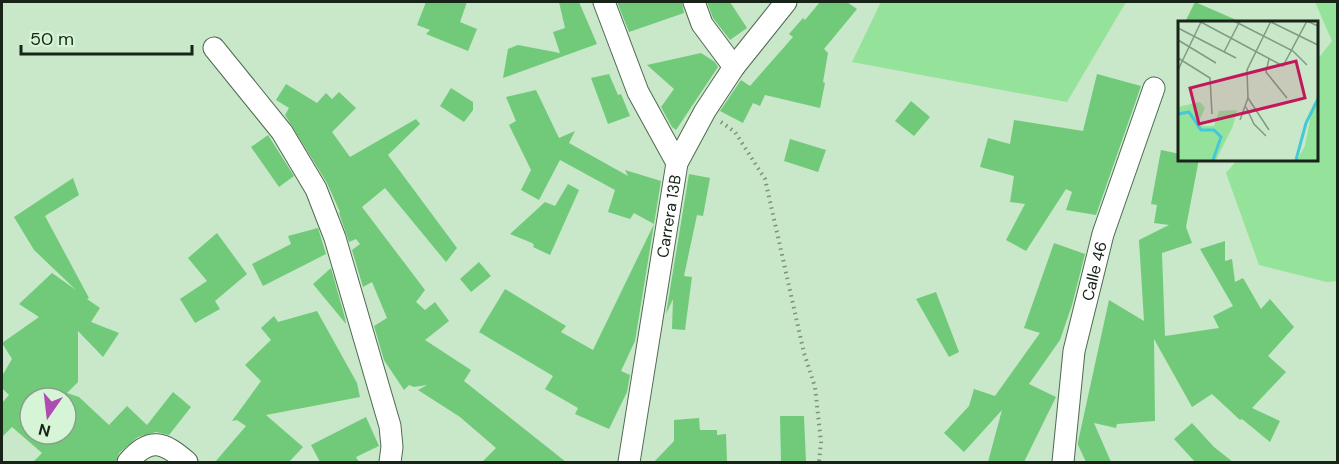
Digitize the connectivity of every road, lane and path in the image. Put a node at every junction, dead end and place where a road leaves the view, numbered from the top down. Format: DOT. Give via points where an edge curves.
graph roads {
  1 [pos="604,2"];
  2 [pos="694,2"];
  3 [pos="786,2"];
  4 [pos="214,48"];
  5 [pos="734,67"];
  6 [pos="1154,88"];
  7 [pos="705,111"];
  8 [pos="677,164"];
  9 [pos="183,459"];
  10 [pos="128,462"];
  11 [pos="390,462"];
  12 [pos="629,462"];
  13 [pos="819,462"];
  14 [pos="1063,462"];
  1 -- 8 [label="street" via="638,92"];
  2 -- 5 [label="street" via="702,24"];
  3 -- 5 [label="street, Carrera 13B"];
  4 -- 11 [label="street" via="282,132 316,189 335,238 390,426"];
  5 -- 7 [label="street, Carrera 13B"];
  6 -- 14 [label="street, Calle 46" via="1103,234 1074,351"];
  7 -- 8 [label="street, Carrera 13B"];
  7 -- 13 [label="path" via="735,132 765,179 815,387 821,442"];
  8 -- 12 [label="street, Carrera 13B"];
  9 -- 10 [label="street" via="163,446 151,445"];
}
